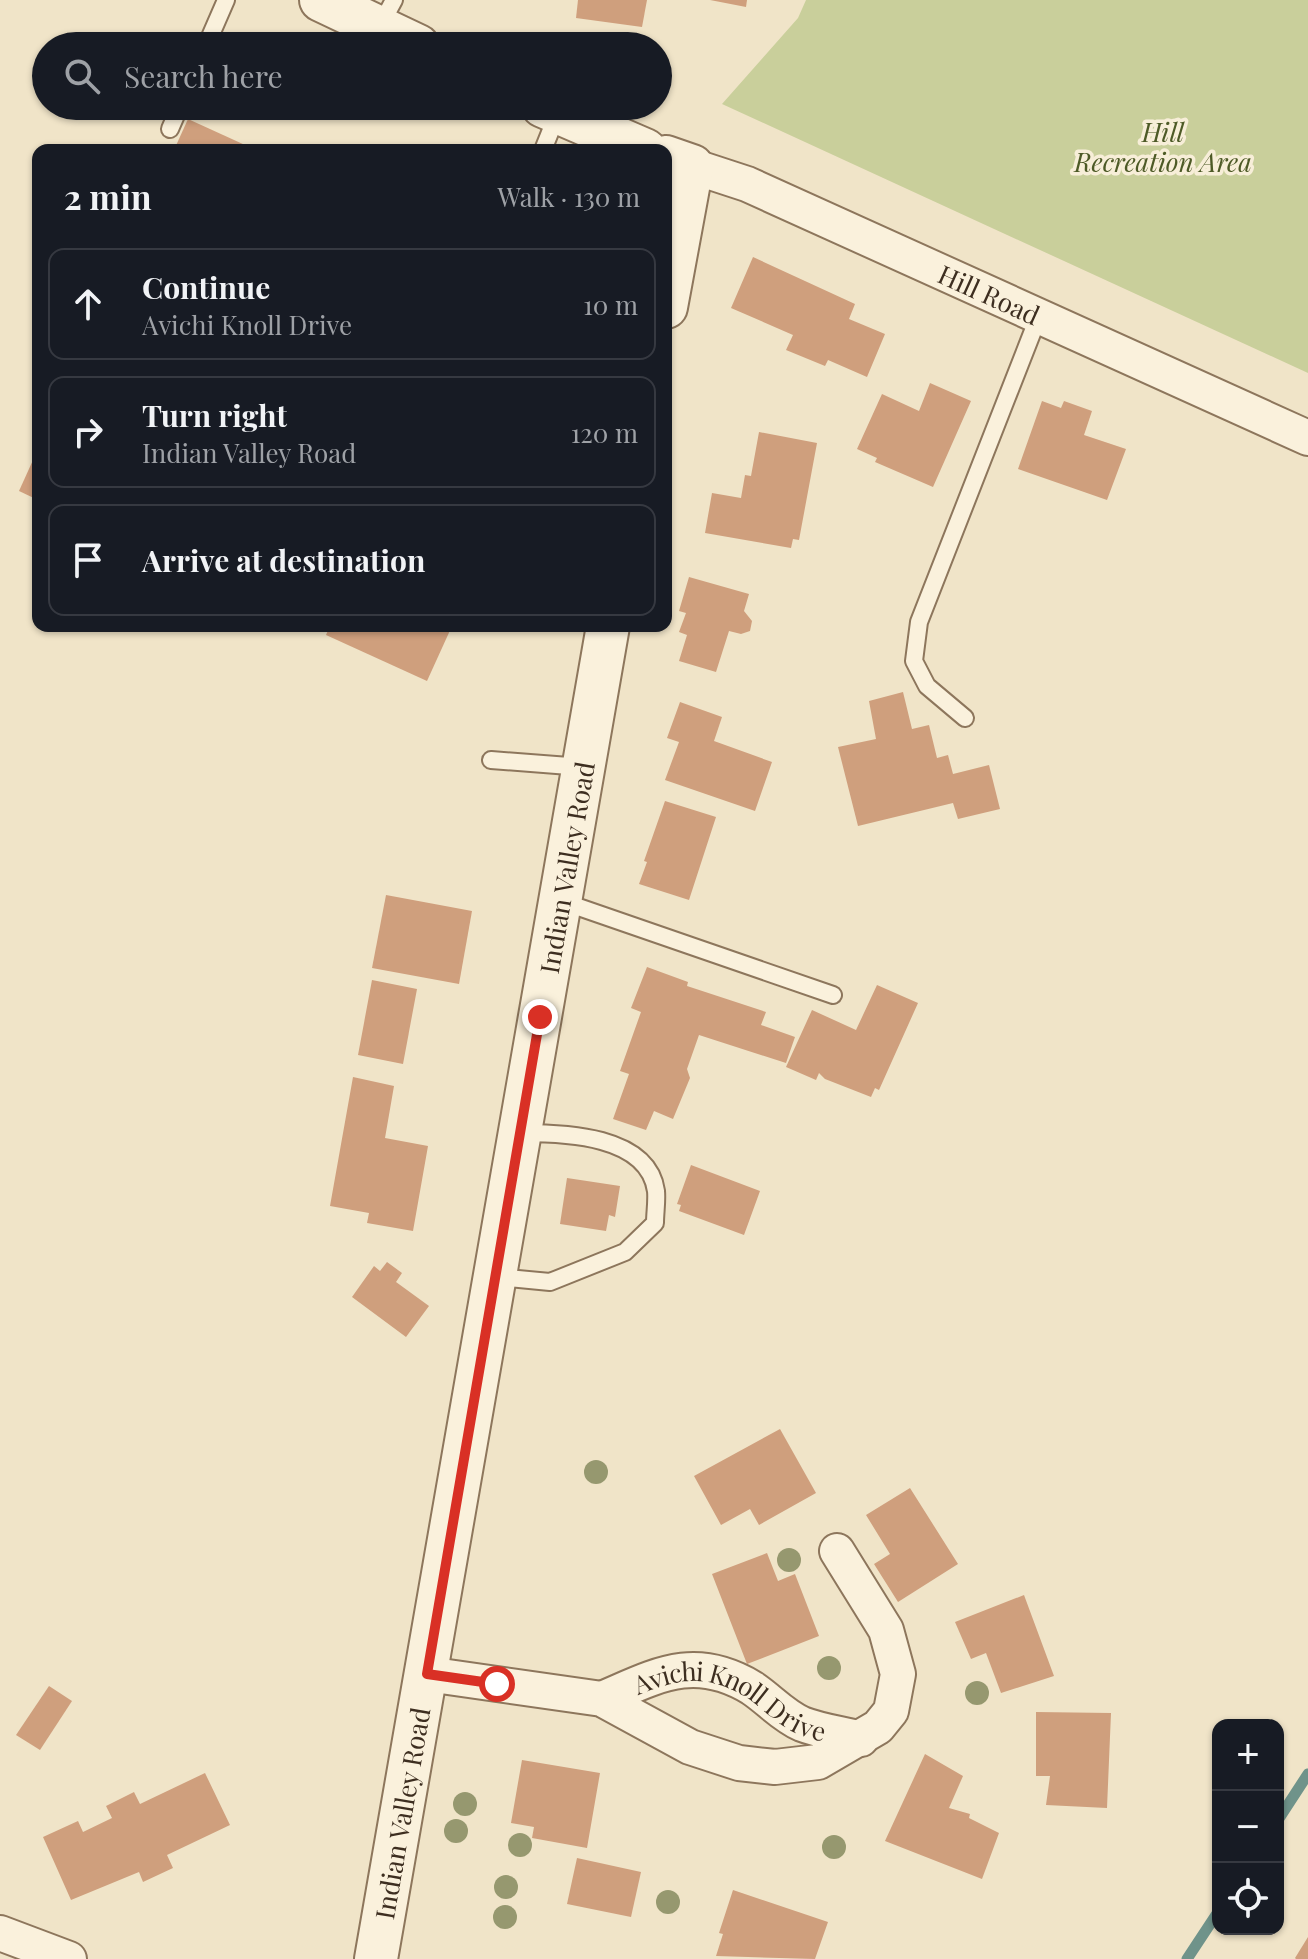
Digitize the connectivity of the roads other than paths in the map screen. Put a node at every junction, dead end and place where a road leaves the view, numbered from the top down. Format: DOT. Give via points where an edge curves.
graph roads {
  1 [pos="226,0"];
  2 [pos="321,0"];
  3 [pos="387,14"];
  4 [pos="212,32"];
  5 [pos="404,32"];
  6 [pos="174,120"];
  7 [pos="548,123"];
  8 [pos="170,129"];
  9 [pos="623,144"];
  10 [pos="679,162"];
  11 [pos="672,240"];
  12 [pos="1038,318"];
  13 [pos="1308,438"];
  14 [pos="607,632"];
  15 [pos="965,718"];
  16 [pos="491,760"];
  17 [pos="582,767"];
  18 [pos="560,901"];
  19 [pos="833,995"];
  20 [pos="521,1133"];
  21 [pos="497,1277"];
  22 [pos="837,1551"];
  23 [pos="427,1674"];
  24 [pos="602,1699"];
  25 [pos="861,1739"];
  26 [pos="0,1933"];
  27 [pos="69,1959"];
  28 [pos="376,1959"];
  1 -- 4 [label="lane"];
  2 -- 3 [label="street"];
  3 -- 5 [label="street"];
  6 -- 8 [label="lane"];
  7 -- 9 [label="street"];
  10 -- 11 [label="street"];
  10 -- 12 [label="street, Hill Road" via="747,184"];
  12 -- 13 [label="street, Hill Road"];
  12 -- 15 [label="lane" via="919,622 914,661 927,686"];
  14 -- 17 [label="street, Indian Valley Road"];
  16 -- 17 [label="lane"];
  17 -- 18 [label="street, Indian Valley Road"];
  18 -- 19 [label="lane"];
  18 -- 20 [label="street, Indian Valley Road"];
  20 -- 21 [label="street, Indian Valley Road"];
  20 -- 21 [label="lane" via="565,1133 613,1145 641,1161 656,1189 655,1223 625,1252 550,1282"];
  21 -- 23 [label="street, Indian Valley Road"];
  22 -- 25 [label="street, Avichi Knoll Drive" via="886,1630 898,1674 891,1711"];
  23 -- 24 [label="street, Avichi Knoll Drive"];
  23 -- 28 [label="street, Indian Valley Road"];
  24 -- 25 [label="street, Avichi Knoll Drive" via="690,1747 757,1766 818,1762"];
  24 -- 25 [label="street, Avichi Knoll Drive" via="648,1676 711,1672 749,1687 804,1725"];
  26 -- 27 [label="street"];
}
